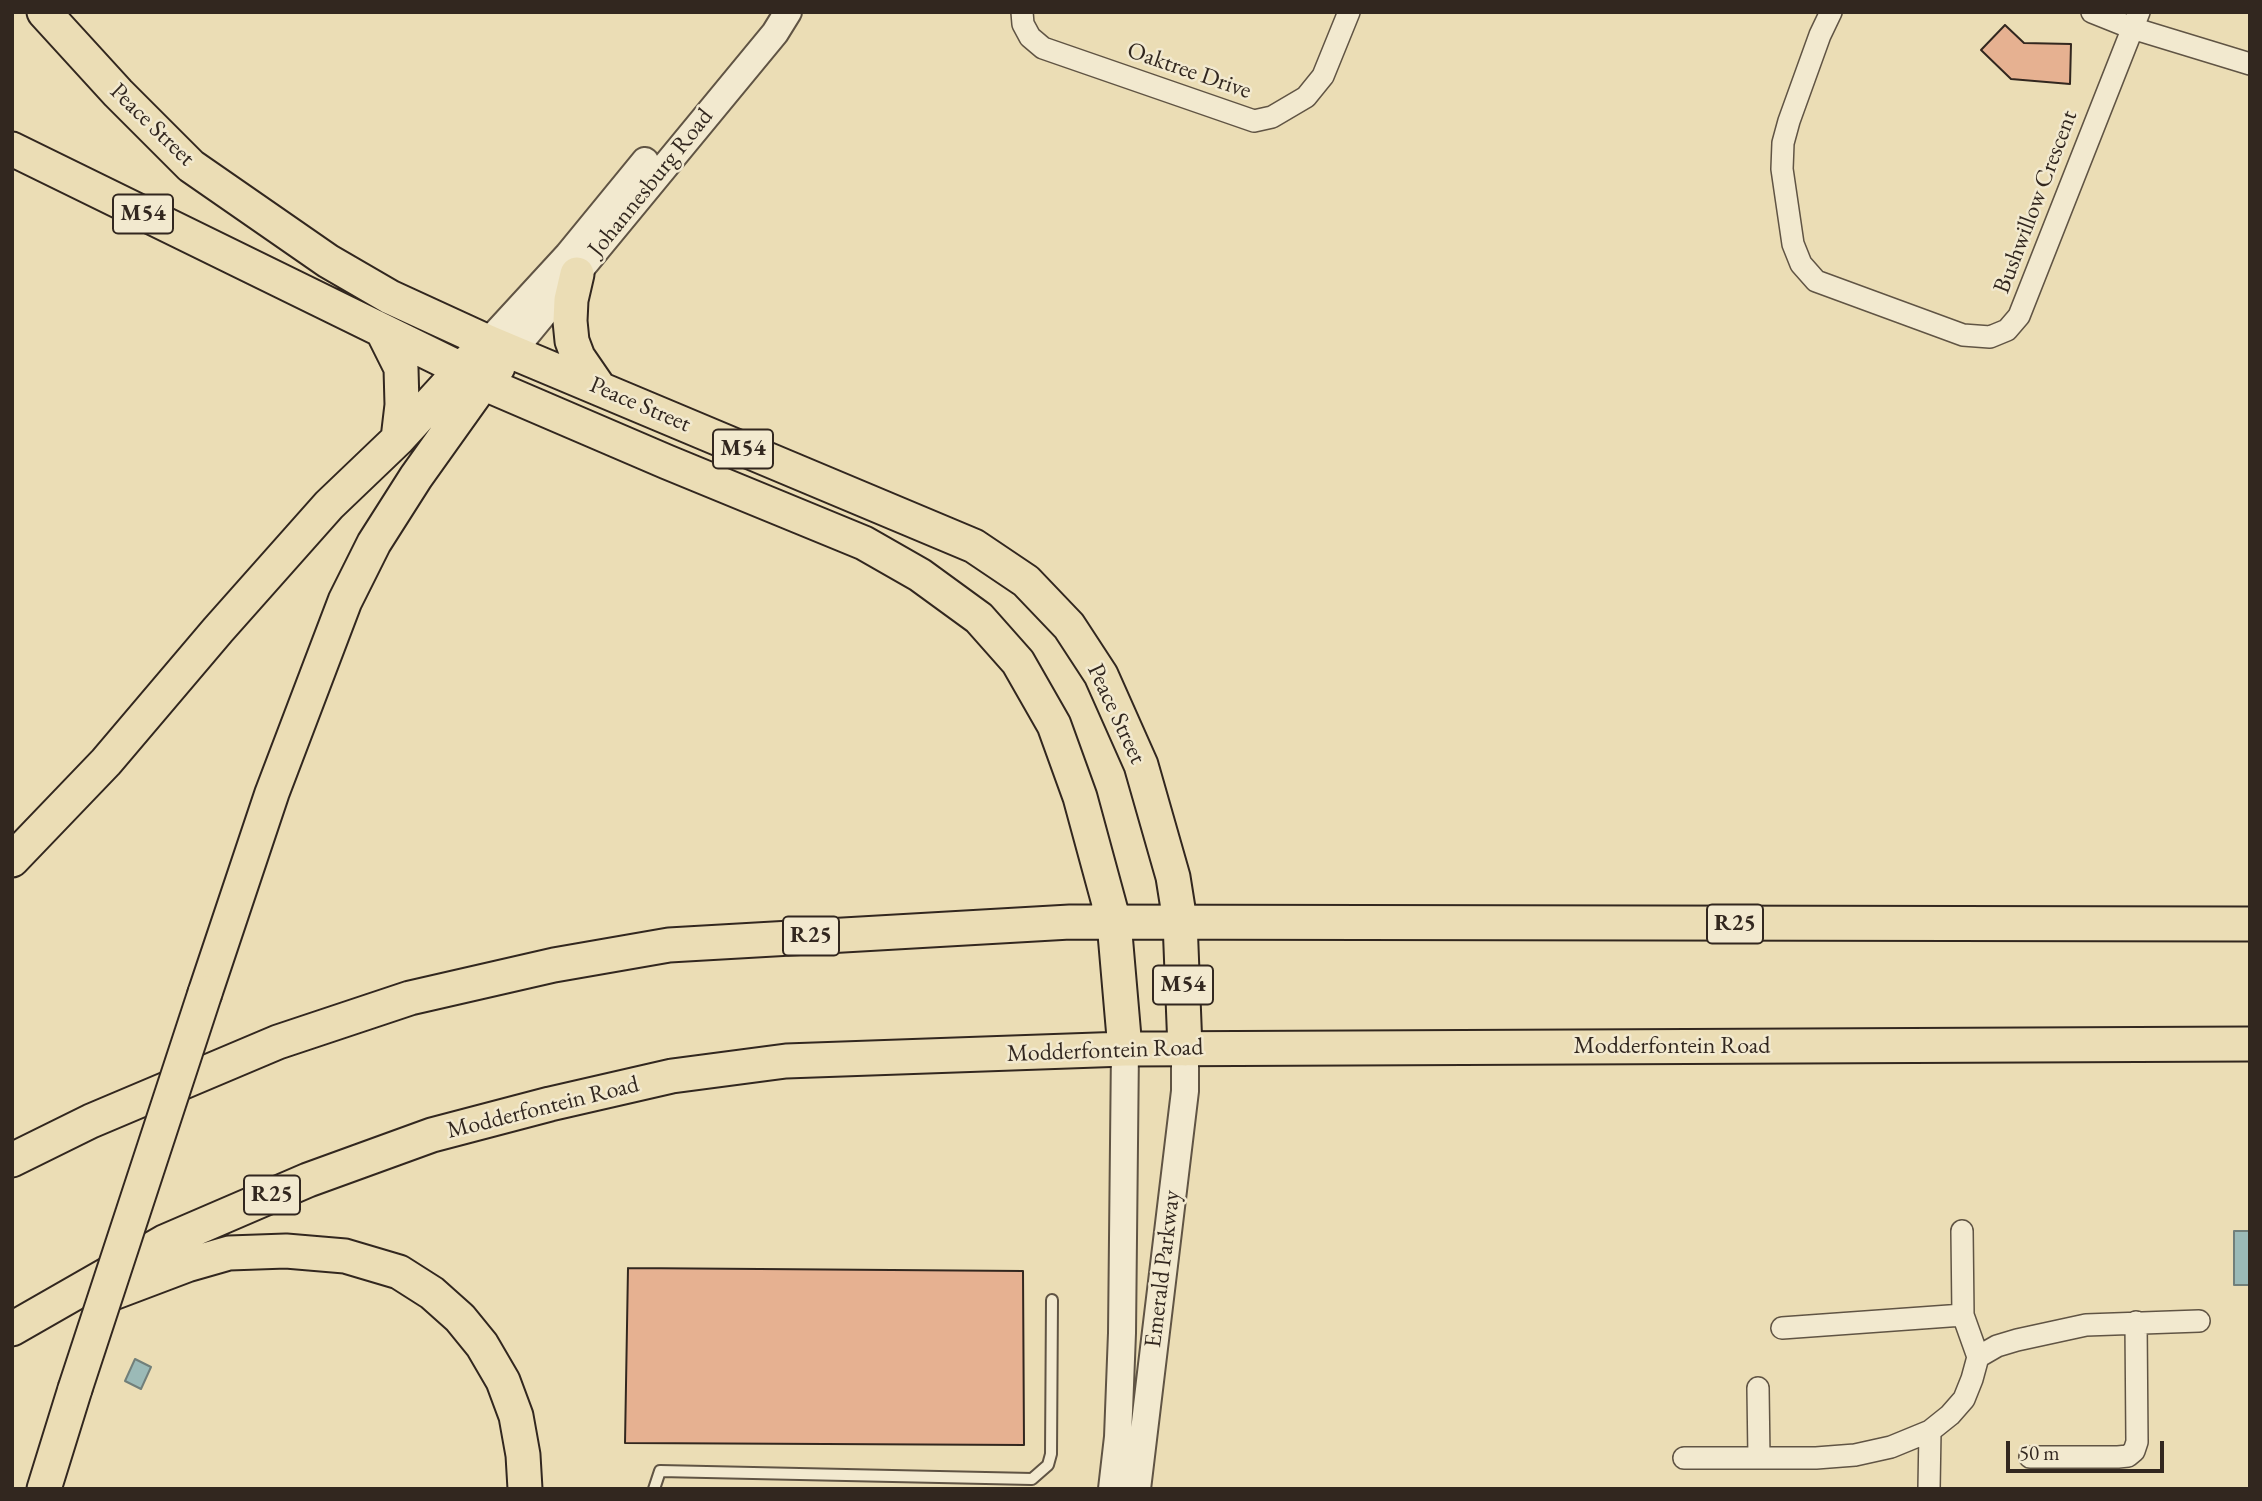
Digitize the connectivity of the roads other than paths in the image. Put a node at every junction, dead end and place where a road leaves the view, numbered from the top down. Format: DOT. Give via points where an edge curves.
graph roads {
  1 [pos="44,12"];
  2 [pos="771,12"];
  3 [pos="788,12"];
  4 [pos="1022,12"];
  5 [pos="1349,12"];
  6 [pos="1830,12"];
  7 [pos="2092,12"];
  8 [pos="2136,20"];
  9 [pos="2250,64"];
  10 [pos="12,149"];
  11 [pos="577,274"];
  12 [pos="383,332"];
  13 [pos="500,347"];
  14 [pos="472,376"];
  15 [pos="600,388"];
  16 [pos="398,439"];
  17 [pos="12,860"];
  18 [pos="1180,921"];
  19 [pos="1114,922"];
  20 [pos="2250,924"];
  21 [pos="2250,1044"];
  22 [pos="1125,1049"];
  23 [pos="1185,1049"];
  24 [pos="12,1160"];
  25 [pos="1962,1231"];
  26 [pos="1052,1300"];
  27 [pos="1963,1315"];
  28 [pos="2199,1321"];
  29 [pos="2136,1322"];
  30 [pos="1782,1328"];
  31 [pos="12,1331"];
  32 [pos="1978,1357"];
  33 [pos="1758,1388"];
  34 [pos="1930,1431"];
  35 [pos="2030,1457"];
  36 [pos="1684,1458"];
  37 [pos="1759,1458"];
  38 [pos="44,1489"];
  39 [pos="525,1489"];
  40 [pos="654,1489"];
  41 [pos="1112,1489"];
  42 [pos="1137,1489"];
  43 [pos="1929,1489"];
  1 -- 13 [label="main road, Peace Street / M54" via="191,166 328,261 390,297"];
  2 -- 13 [label="street, Johannesburg Road" via="568,255"];
  3 -- 11 [label="street, Johannesburg Road"];
  4 -- 5 [label="street, Oaktree Drive" via="1030,37 1043,48 1254,121 1272,117 1306,97 1323,76"];
  6 -- 8 [label="street, Bushwillow Crescent" via="1783,143 1782,169 1793,244 1801,264 1816,281 1963,335 1990,337 2007,330 2019,316"];
  7 -- 8 [label="street"];
  8 -- 9 [label="street"];
  10 -- 12 [label="main road, Peace Street / M54"];
  11 -- 13 [label="street, Johannesburg Road"];
  11 -- 15 [label="main road" via="570,300 572,341"];
  12 -- 14 [label="main road, Peace Street / M54"];
  12 -- 16 [label="main road" via="401,368"];
  13 -- 14 [label="main road"];
  13 -- 15 [label="main road, Peace Street / M54"];
  14 -- 16 [label="main road"];
  14 -- 19 [label="main road, Peace Street / M54" via="864,543 920,575 979,618 1018,662 1054,725 1080,797"];
  14 -- 38 [label="main road, bridge" via="345,601 272,793"];
  15 -- 18 [label="main road, Peace Street / M54" via="974,547 1026,581 1069,626 1101,675 1141,765 1173,877"];
  16 -- 17 [label="main road" via="329,505 106,762"];
  18 -- 19 [label="main road, R25"];
  18 -- 20 [label="main road, R25"];
  18 -- 23 [label="main road, Peace Street / M54"];
  19 -- 22 [label="main road, M54"];
  19 -- 24 [label="main road, R25" via="669,945 554,965 410,998 278,1042 91,1121"];
  21 -- 23 [label="main road, Modderfontein Road / R25"];
  22 -- 23 [label="main road, Modderfontein Road / R25"];
  22 -- 31 [label="main road, Modderfontein Road / R25" via="786,1061 672,1076 550,1104 432,1135 308,1180 164,1242"];
  22 -- 41 [label="street, Emerald Parkway" via="1121,1346"];
  23 -- 42 [label="street, Emerald Parkway" via="1185,1091"];
  25 -- 27 [label="street"];
  26 -- 40 [label="lane" via="1051,1454 1048,1465 1031,1479 660,1471"];
  27 -- 30 [label="street"];
  27 -- 32 [label="street"];
  28 -- 29 [label="street"];
  29 -- 32 [label="street" via="2086,1325 2040,1335 1997,1346"];
  29 -- 35 [label="street" via="2134,1451 2118,1457"];
  31 -- 39 [label="main road" via="187,1265 229,1254 298,1252 345,1256 378,1265 432,1293 482,1345 516,1416"];
  32 -- 34 [label="street" via="1964,1399"];
  33 -- 37 [label="street"];
  34 -- 37 [label="street" via="1856,1455"];
  34 -- 43 [label="street"];
  36 -- 37 [label="street"];
}
